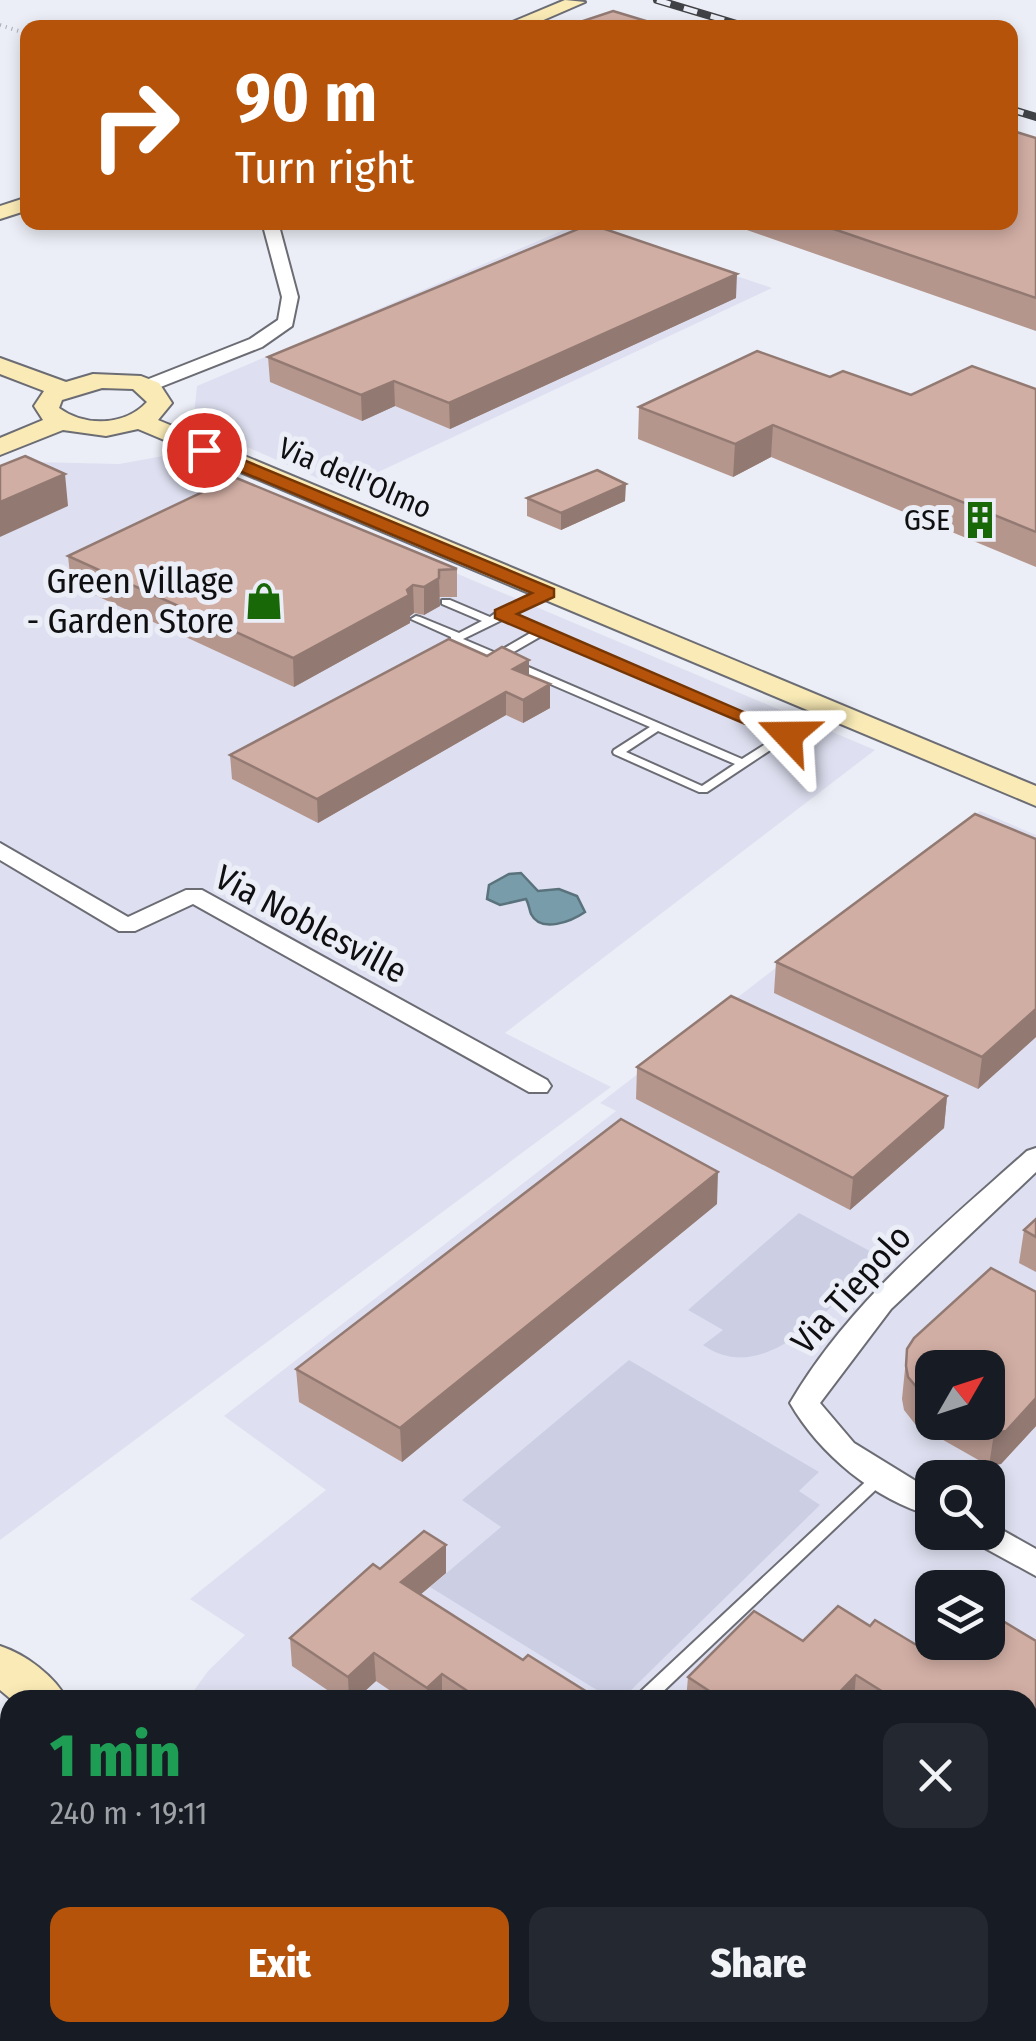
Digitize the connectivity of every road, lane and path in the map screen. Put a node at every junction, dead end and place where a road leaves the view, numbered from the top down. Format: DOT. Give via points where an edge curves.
graph roads {
  1 [pos="576,2"];
  2 [pos="528,20"];
  3 [pos="272,230"];
  4 [pos="0,365"];
  5 [pos="147,386"];
  6 [pos="62,389"];
  7 [pos="138,421"];
  8 [pos="61,422"];
  9 [pos="0,448"];
  10 [pos="547,593"];
  11 [pos="446,602"];
  12 [pos="501,614"];
  13 [pos="416,619"];
  14 [pos="488,620"];
  15 [pos="542,631"];
  16 [pos="459,637"];
  17 [pos="496,657"];
  18 [pos="658,726"];
  19 [pos="743,764"];
  20 [pos="1036,797"];
  21 [pos="0,850"];
  22 [pos="538,1086"];
  23 [pos="1036,1157"];
  24 [pos="882,1475"];
  25 [pos="915,1495"];
  26 [pos="1005,1546"];
  27 [pos="1036,1564"];
  28 [pos="0,1664"];
  29 [pos="32,1690"];
  30 [pos="653,1690"];
  1 -- 2 [label="main road"];
  3 -- 5 [label="street" via="290,296 286,322 256,342"];
  4 -- 6 [label="main road"];
  5 -- 6 [label="main road" via="105,380"];
  5 -- 7 [label="main road" via="160,403"];
  6 -- 8 [label="main road" via="46,406"];
  7 -- 8 [label="main road" via="92,428"];
  7 -- 10 [label="main road, Via dell'Olmo"];
  8 -- 9 [label="main road"];
  10 -- 12 [label="lane"];
  10 -- 20 [label="main road, Via dell'Olmo"];
  11 -- 14 [label="lane"];
  12 -- 14 [label="lane"];
  12 -- 15 [label="lane"];
  13 -- 16 [label="lane"];
  14 -- 16 [label="lane"];
  15 -- 17 [label="lane"];
  15 -- 19 [label="lane" via="788,735"];
  16 -- 17 [label="lane"];
  17 -- 18 [label="lane"];
  18 -- 19 [label="lane"];
  18 -- 19 [label="lane" via="618,752 703,790"];
  21 -- 22 [label="street, Via Noblesville" via="127,926 194,895"];
  23 -- 24 [label="street, Via Tiepolo" via="908,1276 836,1353 805,1402 835,1446"];
  24 -- 25 [label="street, Via Tiepolo"];
  24 -- 30 [label="lane"];
  26 -- 27 [label="street"];
  28 -- 29 [label="main road"];
}
